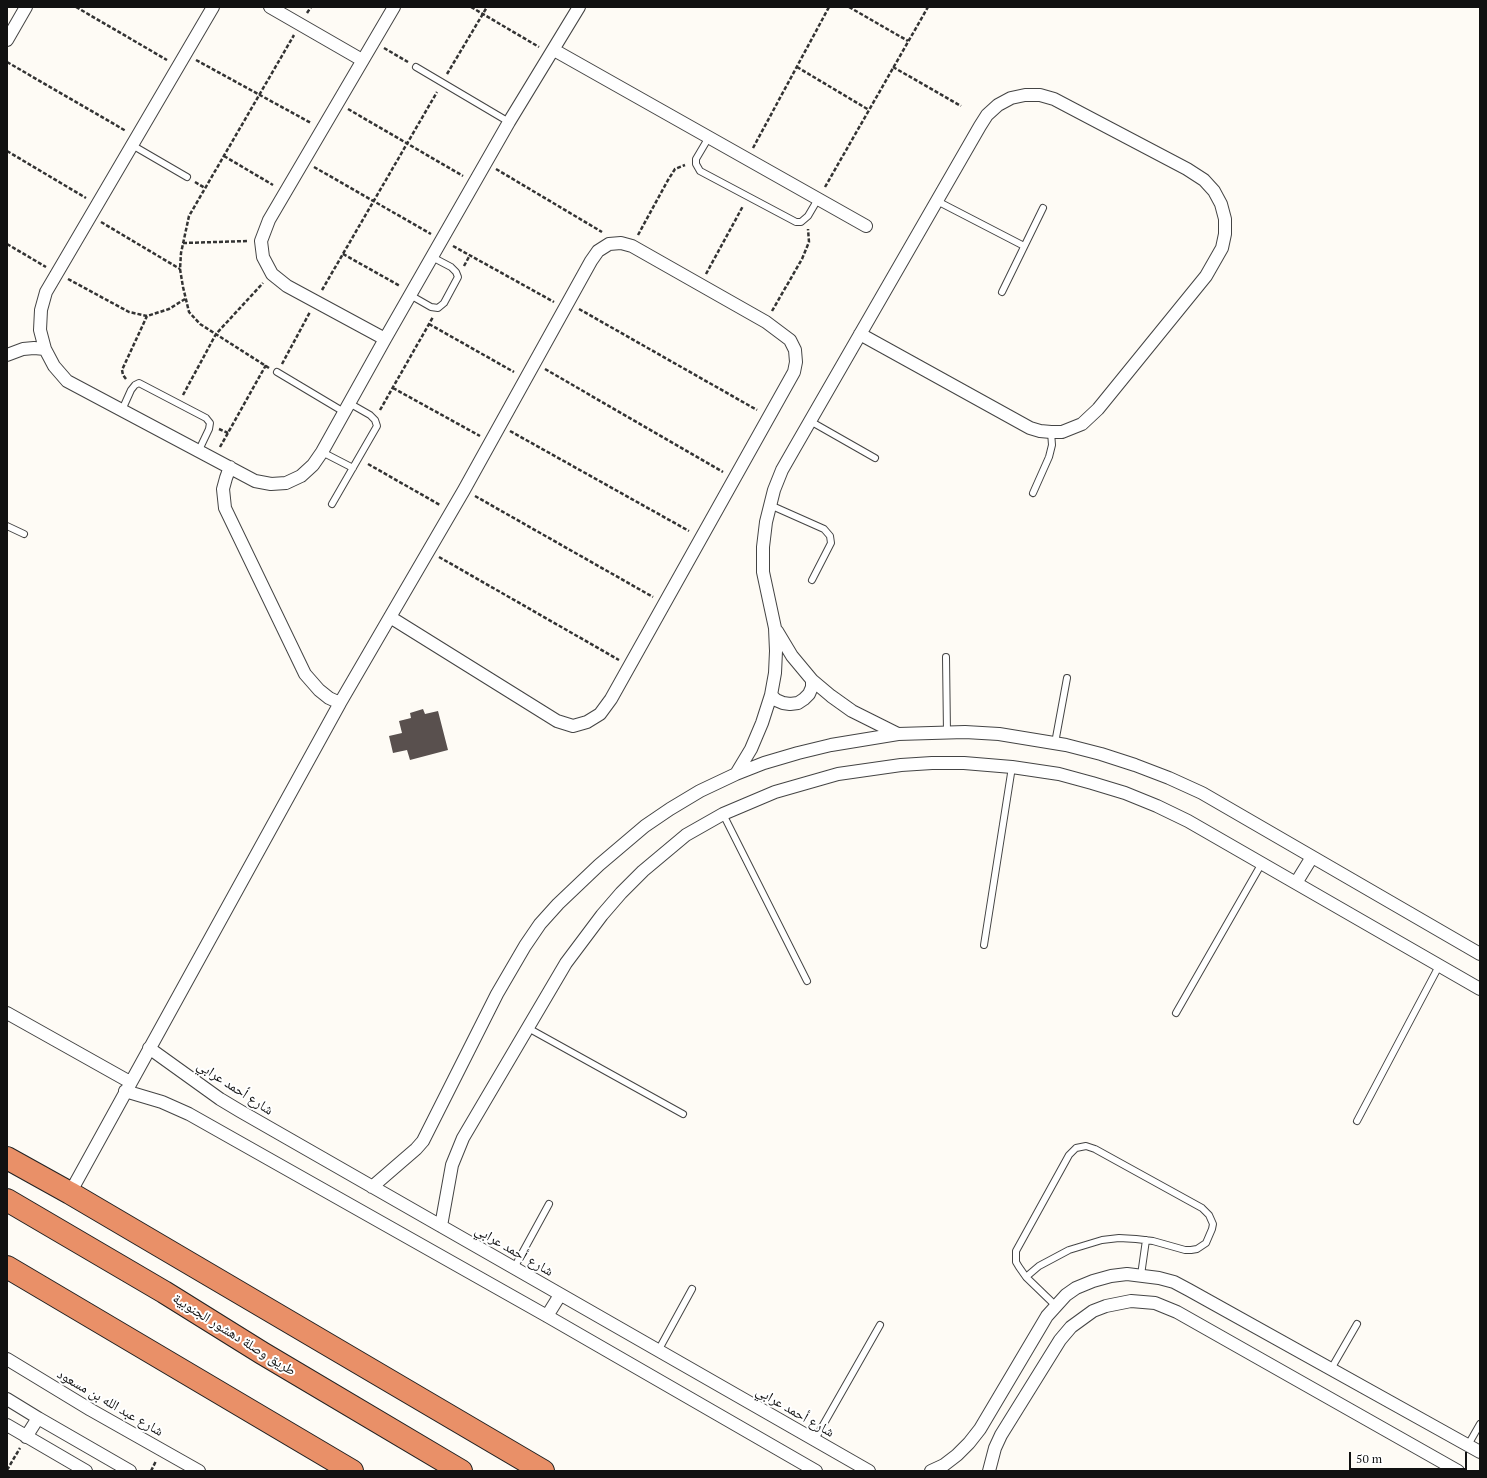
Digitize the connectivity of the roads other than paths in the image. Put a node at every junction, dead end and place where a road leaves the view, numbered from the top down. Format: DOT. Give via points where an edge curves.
graph roads {
  1 [pos="26,7"];
  2 [pos="213,7"];
  3 [pos="270,7"];
  4 [pos="394,7"];
  5 [pos="579,7"];
  6 [pos="7,40"];
  7 [pos="553,52"];
  8 [pos="362,60"];
  9 [pos="416,67"];
  10 [pos="509,122"];
  11 [pos="708,137"];
  12 [pos="134,141"];
  13 [pos="187,177"];
  14 [pos="818,199"];
  15 [pos="937,201"];
  16 [pos="1043,208"];
  17 [pos="866,226"];
  18 [pos="1024,246"];
  19 [pos="432,257"];
  20 [pos="1002,292"];
  21 [pos="411,294"];
  22 [pos="860,334"];
  23 [pos="385,339"];
  24 [pos="45,349"];
  25 [pos="7,355"];
  26 [pos="277,372"];
  27 [pos="347,408"];
  28 [pos="122,410"];
  29 [pos="810,421"];
  30 [pos="1051,432"];
  31 [pos="198,450"];
  32 [pos="322,452"];
  33 [pos="875,458"];
  34 [pos="230,467"];
  35 [pos="353,468"];
  36 [pos="1033,493"];
  37 [pos="332,504"];
  38 [pos="770,505"];
  39 [pos="7,526"];
  40 [pos="24,534"];
  41 [pos="812,580"];
  42 [pos="390,617"];
  43 [pos="775,628"];
  44 [pos="946,657"];
  45 [pos="1067,678"];
  46 [pos="812,680"];
  47 [pos="771,696"];
  48 [pos="340,703"];
  49 [pos="947,732"];
  50 [pos="898,734"];
  51 [pos="1055,743"];
  52 [pos="1012,767"];
  53 [pos="736,774"];
  54 [pos="723,814"];
  55 [pos="1312,857"];
  56 [pos="1262,862"];
  57 [pos="1296,883"];
  58 [pos="984,945"];
  59 [pos="1480,954"];
  60 [pos="1439,966"];
  61 [pos="807,981"];
  62 [pos="1480,989"];
  63 [pos="7,1013"];
  64 [pos="1176,1013"];
  65 [pos="528,1028"];
  66 [pos="149,1048"];
  67 [pos="128,1086"];
  68 [pos="683,1114"];
  69 [pos="1357,1122"];
  70 [pos="7,1158"];
  71 [pos="372,1187"];
  72 [pos="70,1193"];
  73 [pos="7,1200"];
  74 [pos="549,1204"];
  75 [pos="441,1226"];
  76 [pos="1146,1240"];
  77 [pos="7,1267"];
  78 [pos="514,1268"];
  79 [pos="1141,1275"];
  80 [pos="1026,1277"];
  81 [pos="692,1288"];
  82 [pos="560,1294"];
  83 [pos="1056,1306"];
  84 [pos="547,1316"];
  85 [pos="1357,1324"];
  86 [pos="880,1325"];
  87 [pos="658,1351"];
  88 [pos="7,1359"];
  89 [pos="1331,1369"];
  90 [pos="7,1398"];
  91 [pos="38,1418"];
  92 [pos="1480,1424"];
  93 [pos="7,1425"];
  94 [pos="26,1437"];
  95 [pos="814,1440"];
  96 [pos="1468,1445"];
  97 [pos="1480,1452"];
  98 [pos="86,1471"];
  99 [pos="130,1471"];
  100 [pos="199,1471"];
  101 [pos="352,1471"];
  102 [pos="461,1471"];
  103 [pos="543,1471"];
  104 [pos="816,1471"];
  105 [pos="869,1471"];
  106 [pos="931,1471"];
  107 [pos="989,1471"];
  108 [pos="1458,1471"];
  1 -- 6 [label="street"];
  2 -- 12 [label="street"];
  3 -- 8 [label="street"];
  4 -- 8 [label="street"];
  5 -- 7 [label="street"];
  7 -- 10 [label="street"];
  7 -- 11 [label="street"];
  8 -- 23 [label="street" via="268,220 261,241 263,257 272,274 287,286"];
  9 -- 10 [label="lane"];
  10 -- 19 [label="street"];
  11 -- 14 [label="street"];
  11 -- 14 [label="lane" via="696,159 700,171 796,222 801,222 808,216"];
  12 -- 13 [label="lane"];
  12 -- 24 [label="street" via="46,292 40,310 40,330"];
  14 -- 17 [label="street"];
  15 -- 18 [label="lane"];
  15 -- 22 [label="street"];
  15 -- 30 [label="street" via="987,115 1011,98 1040,95 1068,106 1187,169 1204,180 1221,204 1225,234 1222,248 1206,276 1094,413 1082,424 1062,432"];
  16 -- 18 [label="lane"];
  18 -- 20 [label="lane"];
  19 -- 21 [label="street"];
  19 -- 21 [label="lane" via="451,267 458,277 444,303 438,308 431,307"];
  21 -- 23 [label="street"];
  22 -- 29 [label="street"];
  22 -- 30 [label="street" via="1030,428"];
  23 -- 27 [label="street"];
  24 -- 25 [label="street" via="23,349"];
  24 -- 28 [label="street" via="54,366 67,381"];
  26 -- 27 [label="lane"];
  27 -- 32 [label="street"];
  27 -- 35 [label="lane" via="370,414 377,426"];
  28 -- 31 [label="street"];
  28 -- 31 [label="lane" via="135,385 139,383 178,403 206,418 210,423"];
  29 -- 33 [label="lane"];
  29 -- 38 [label="street" via="782,470"];
  30 -- 36 [label="lane" via="1050,457"];
  31 -- 34 [label="street"];
  32 -- 34 [label="street" via="301,476 286,482 271,484 255,481"];
  32 -- 35 [label="lane"];
  34 -- 48 [label="street" via="223,489 225,508 306,674 319,690"];
  35 -- 37 [label="lane"];
  38 -- 41 [label="lane" via="824,529 830,536 831,543"];
  38 -- 43 [label="street" via="763,547 763,572"];
  39 -- 40 [label="lane"];
  42 -- 42 [label="street" via="598,251 609,244 627,244 766,322 790,340 795,350 794,372 611,699 600,714 587,722 573,726 557,721"];
  42 -- 48 [label="street"];
  43 -- 46 [label="street" via="792,656"];
  43 -- 47 [label="street" via="775,673"];
  44 -- 49 [label="lane"];
  45 -- 51 [label="lane"];
  46 -- 47 [label="street" via="809,694 798,703 783,703"];
  46 -- 50 [label="street" via="852,711"];
  47 -- 53 [label="street" via="751,749"];
  48 -- 66 [label="street"];
  49 -- 50 [label="street"];
  49 -- 51 [label="street" via="999,734"];
  50 -- 53 [label="street" via="798,753"];
  51 -- 55 [label="street" via="1101,754 1169,778"];
  52 -- 54 [label="street" via="932,763 838,774 787,788"];
  52 -- 56 [label="street" via="1059,774 1125,793 1188,820"];
  52 -- 58 [label="lane"];
  53 -- 71 [label="street" via="700,791 645,826 599,865 540,924 511,969 424,1141"];
  54 -- 61 [label="lane"];
  54 -- 65 [label="street" via="686,835 621,893 566,963"];
  55 -- 57 [label="street"];
  55 -- 59 [label="street"];
  56 -- 57 [label="street"];
  56 -- 64 [label="lane"];
  57 -- 60 [label="street"];
  60 -- 62 [label="street"];
  60 -- 69 [label="lane"];
  63 -- 67 [label="street"];
  65 -- 68 [label="lane"];
  65 -- 75 [label="street" via="456,1152"];
  66 -- 67 [label="street"];
  66 -- 71 [label="street, شارع أحمد عرابي" via="220,1099"];
  67 -- 72 [label="street"];
  67 -- 84 [label="street" via="189,1114"];
  70 -- 72 [label="highway"];
  71 -- 75 [label="street, شارع أحمد عرابي"];
  72 -- 103 [label="highway"];
  73 -- 102 [label="highway, طريق وصلة دهشور الجنوبية"];
  74 -- 78 [label="lane"];
  75 -- 78 [label="street, شارع أحمد عرابي"];
  76 -- 79 [label="lane"];
  76 -- 80 [label="lane" via="1119,1238 1085,1244 1054,1257"];
  76 -- 80 [label="lane" via="1186,1250 1197,1249 1206,1243 1213,1224 1212,1219 1202,1208 1094,1149 1081,1147 1069,1155 1018,1246 1016,1262"];
  77 -- 101 [label="highway"];
  78 -- 82 [label="street, شارع أحمد عرابي"];
  79 -- 83 [label="street" via="1127,1274 1093,1280 1066,1295"];
  79 -- 89 [label="street" via="1179,1285"];
  80 -- 83 [label="lane"];
  81 -- 87 [label="lane"];
  82 -- 84 [label="street"];
  82 -- 87 [label="street, شارع أحمد عرابي"];
  83 -- 106 [label="street" via="1046,1316 980,1429 970,1442 944,1465"];
  84 -- 104 [label="street"];
  85 -- 89 [label="lane"];
  86 -- 95 [label="lane"];
  87 -- 95 [label="street, شارع أحمد عرابي"];
  88 -- 100 [label="street, شارع عبد الله بن مسعود" via="90,1410"];
  89 -- 96 [label="street"];
  90 -- 91 [label="street"];
  91 -- 94 [label="street"];
  91 -- 99 [label="street"];
  92 -- 96 [label="lane"];
  93 -- 94 [label="street"];
  94 -- 98 [label="street"];
  95 -- 105 [label="street, شارع أحمد عرابي"];
  96 -- 97 [label="street"];
  107 -- 108 [label="street" via="1001,1435 1060,1340 1071,1327 1093,1311 1131,1301 1155,1303 1177,1312"];
}
